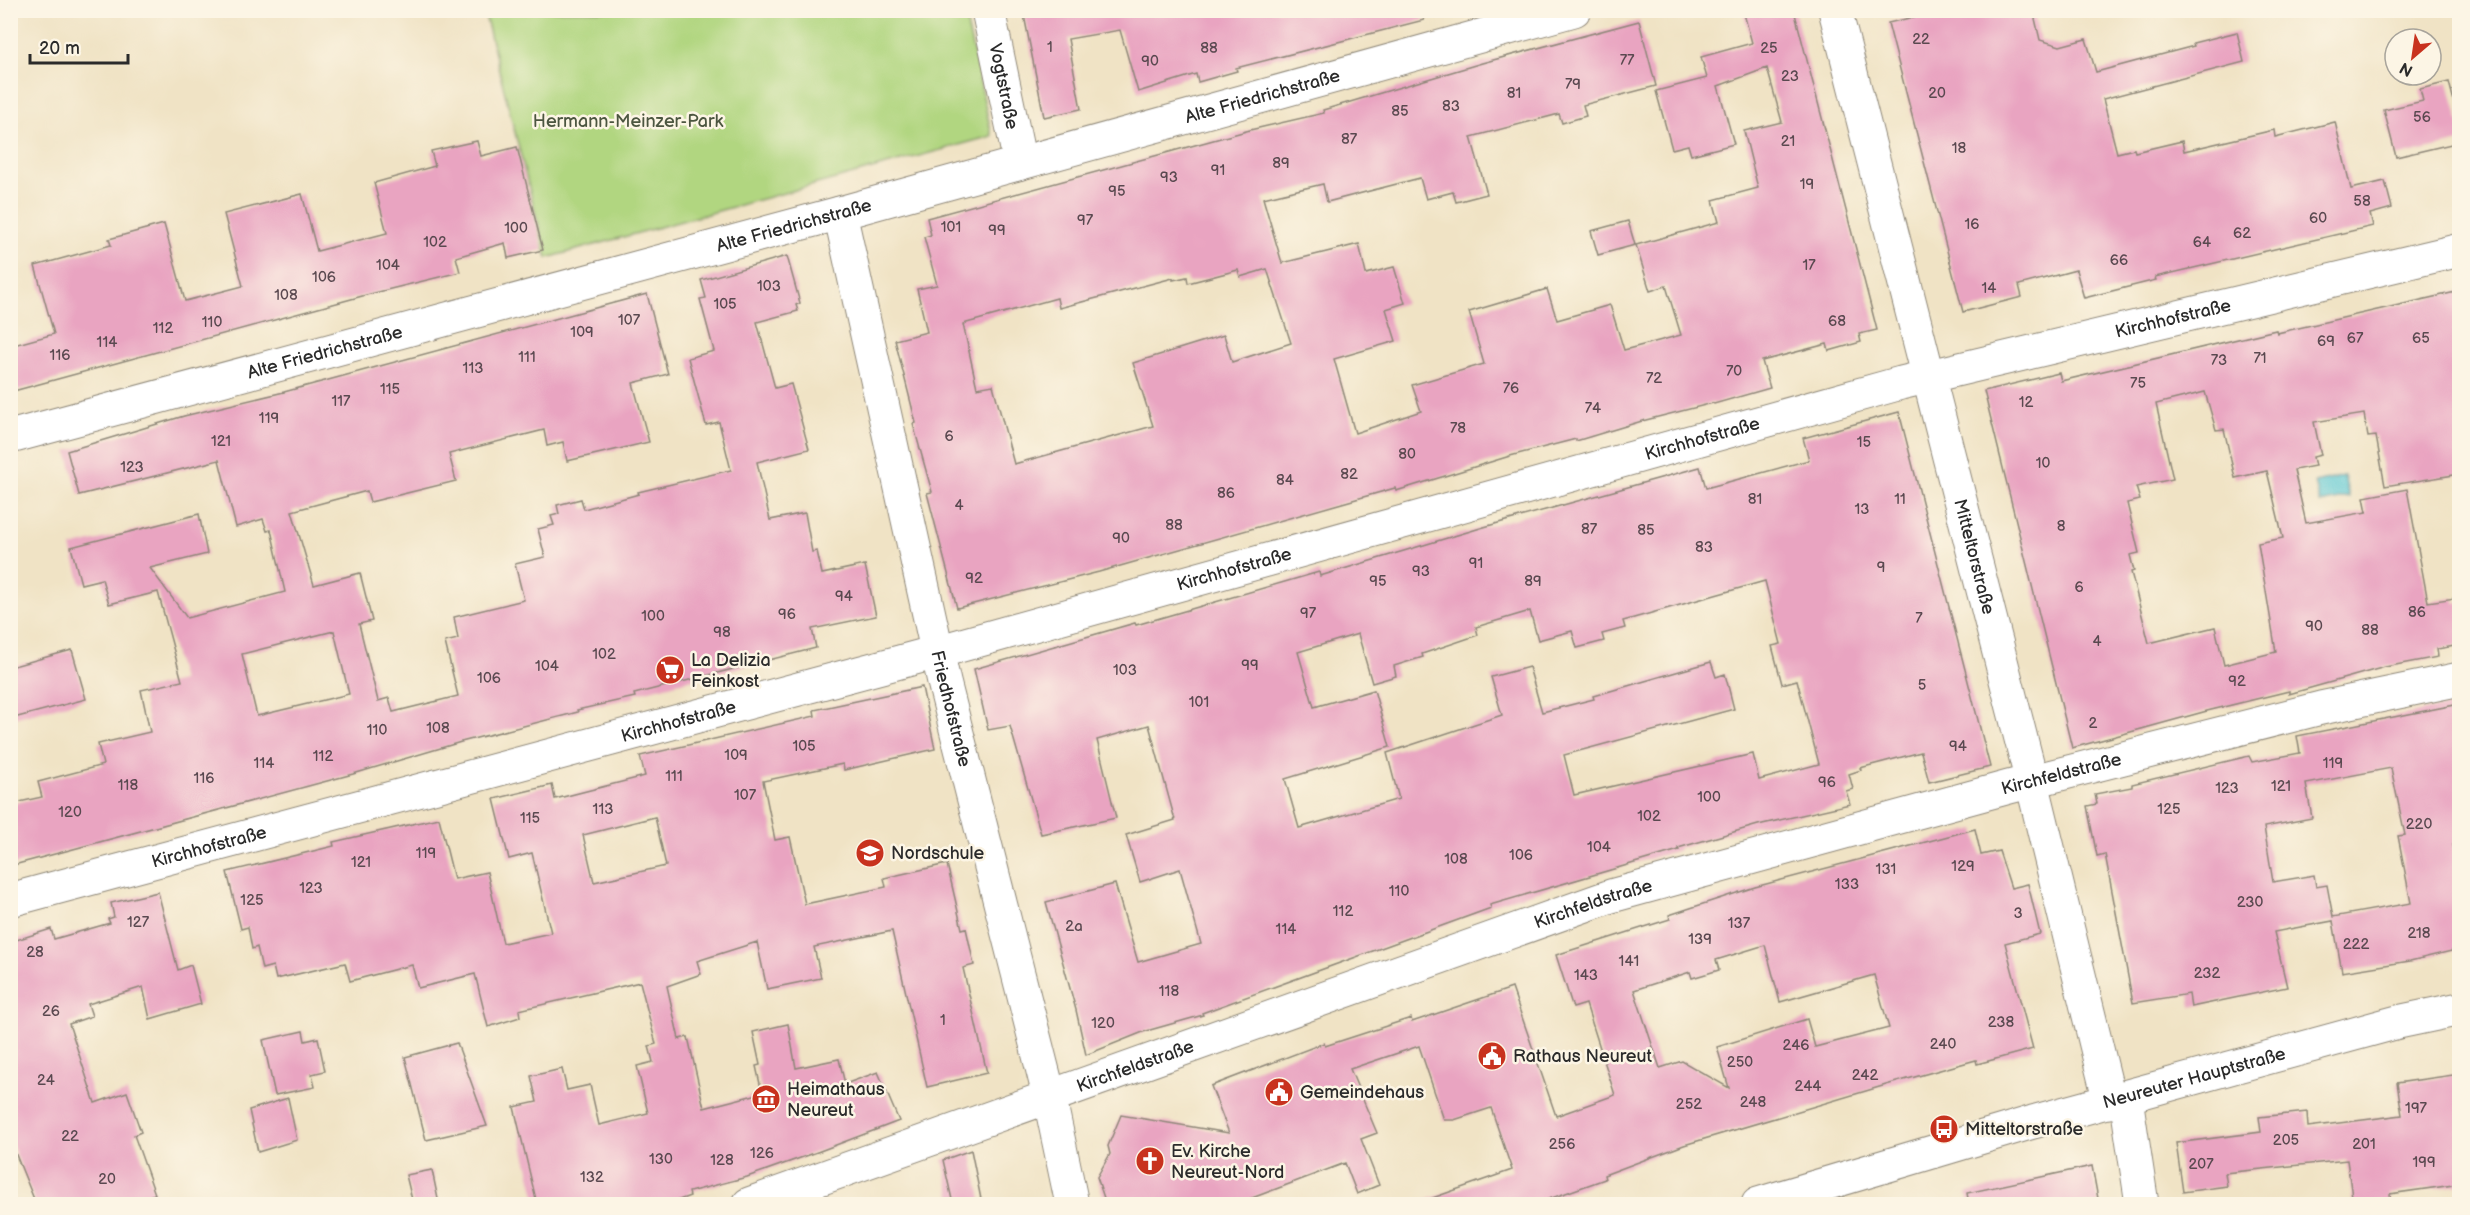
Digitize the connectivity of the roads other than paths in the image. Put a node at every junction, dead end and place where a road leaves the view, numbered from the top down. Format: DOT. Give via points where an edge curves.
graph roads {
  1 [pos="988,10"];
  2 [pos="1574,10"];
  3 [pos="1835,10"];
  4 [pos="1020,164"];
  5 [pos="840,213"];
  6 [pos="2460,250"];
  7 [pos="1928,377"];
  8 [pos="10,437"];
  9 [pos="937,652"];
  10 [pos="2460,679"];
  11 [pos="2032,782"];
  12 [pos="10,900"];
  13 [pos="2460,1009"];
  14 [pos="1049,1095"];
  15 [pos="2118,1100"];
  16 [pos="749,1204"];
  17 [pos="1072,1204"];
  18 [pos="1758,1204"];
  19 [pos="2142,1204"];
  1 -- 4 [label="street, Vogtstraße"];
  2 -- 4 [label="street, Alte Friedrichstraße"];
  3 -- 7 [label="street, Mitteltorstraße"];
  4 -- 5 [label="street, Alte Friedrichstraße"];
  5 -- 8 [label="street, Alte Friedrichstraße"];
  5 -- 9 [label="street, Friedhofstraße"];
  6 -- 7 [label="street, Kirchhofstraße"];
  7 -- 9 [label="street, Kirchhofstraße"];
  7 -- 11 [label="street, Mitteltorstraße"];
  9 -- 12 [label="street, Kirchhofstraße"];
  9 -- 14 [label="street, Friedhofstraße"];
  10 -- 11 [label="street, Kirchfeldstraße" via="2321,708"];
  11 -- 14 [label="street, Kirchfeldstraße" via="1611,896"];
  11 -- 15 [label="street, Mitteltorstraße"];
  13 -- 15 [label="street, Neureuter Hauptstraße" via="2398,1022"];
  14 -- 16 [label="street, Kirchfeldstraße"];
  14 -- 17 [label="street, Friedhofstraße"];
  15 -- 18 [label="street, Neureuter Hauptstraße"];
  15 -- 19 [label="street, Mitteltorstraße"];
}
